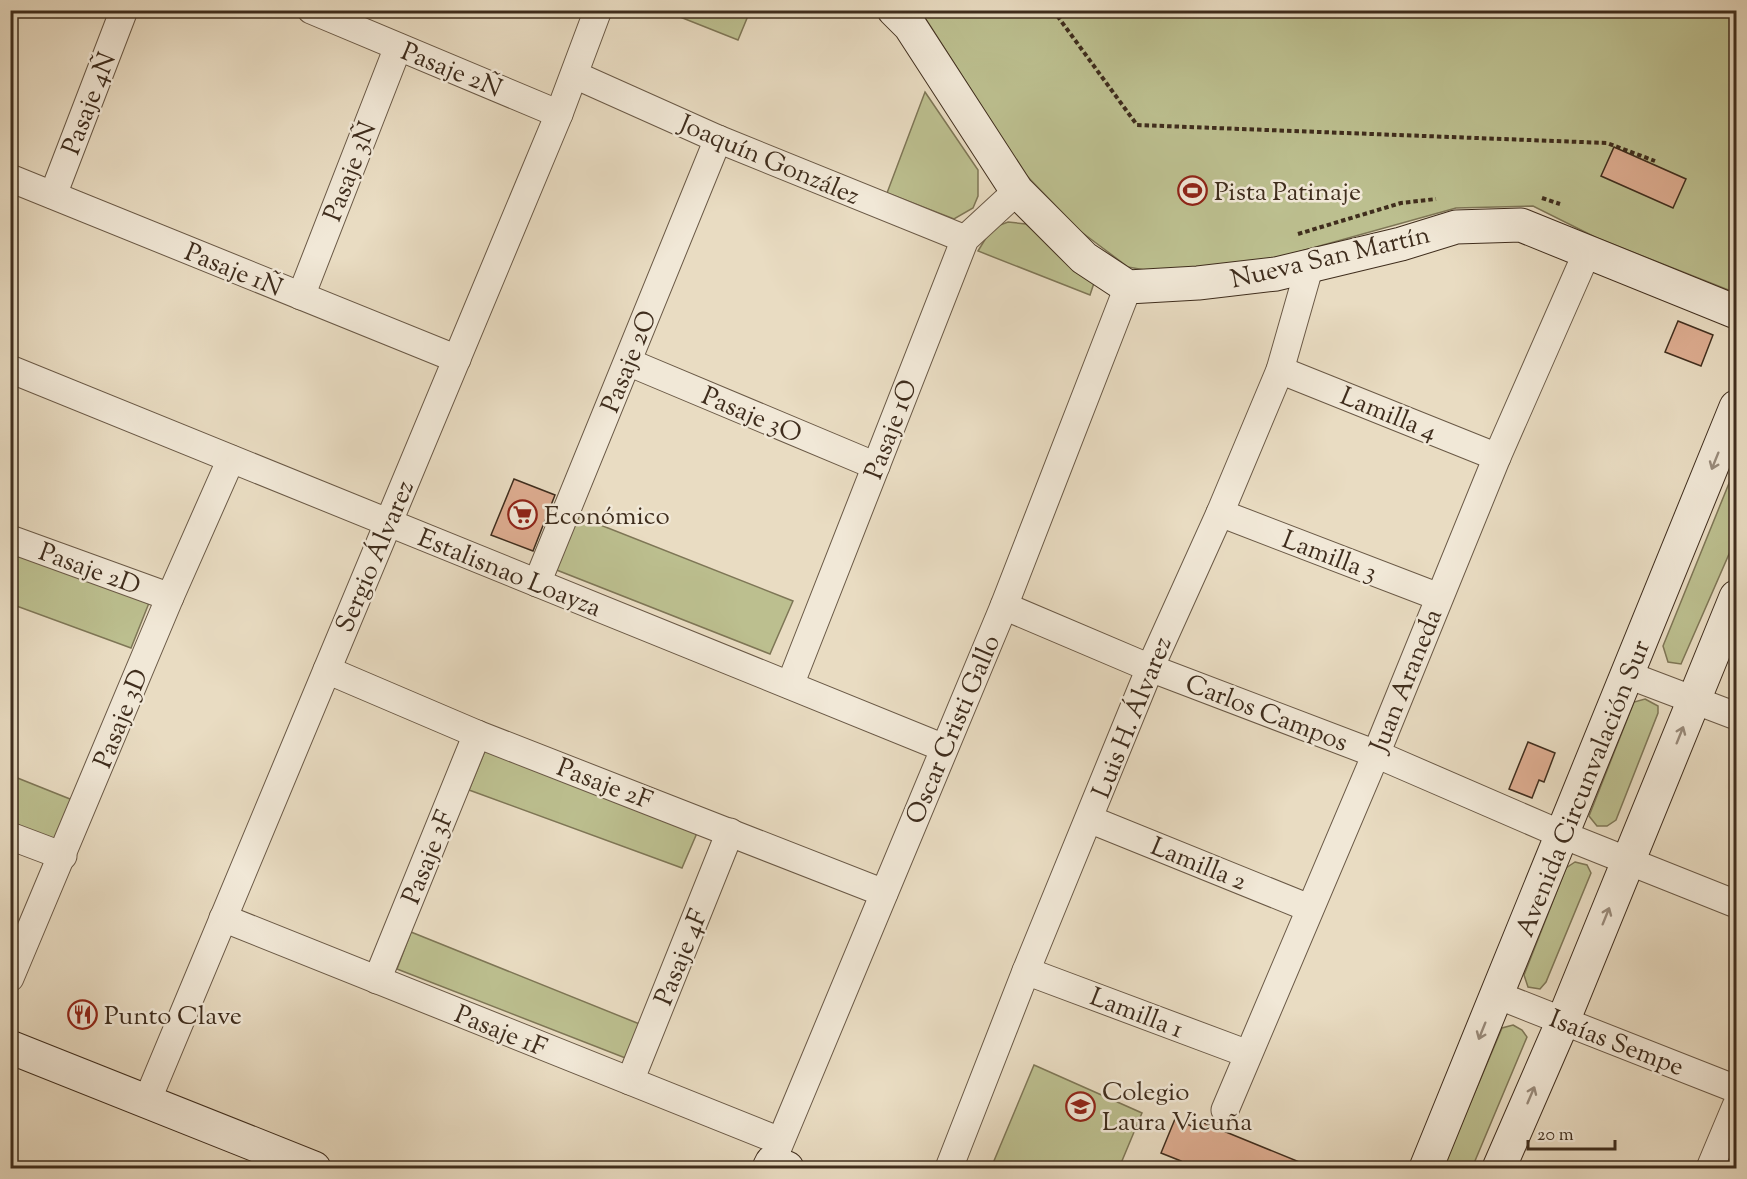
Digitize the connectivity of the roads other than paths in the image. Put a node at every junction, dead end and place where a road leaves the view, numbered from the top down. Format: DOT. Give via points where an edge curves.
graph roads {
  1 [pos="124,10"];
  2 [pos="311,10"];
  3 [pos="598,10"];
  4 [pos="894,10"];
  5 [pos="398,47"];
  6 [pos="575,75"];
  7 [pos="559,114"];
  8 [pos="718,139"];
  9 [pos="10,178"];
  10 [pos="1017,191"];
  11 [pos="53,195"];
  12 [pos="965,239"];
  13 [pos="1588,250"];
  14 [pos="1310,266"];
  15 [pos="1128,286"];
  16 [pos="301,296"];
  17 [pos="1737,312"];
  18 [pos="457,359"];
  19 [pos="628,362"];
  20 [pos="10,369"];
  21 [pos="1280,370"];
  22 [pos="1737,407"];
  23 [pos="1497,457"];
  24 [pos="231,459"];
  25 [pos="876,466"];
  26 [pos="1220,513"];
  27 [pos="387,522"];
  28 [pos="10,539"];
  29 [pos="537,583"];
  30 [pos="170,597"];
  31 [pos="1439,597"];
  32 [pos="1737,597"];
  33 [pos="1004,606"];
  34 [pos="1150,668"];
  35 [pos="327,670"];
  36 [pos="1628,675"];
  37 [pos="790,685"];
  38 [pos="1694,699"];
  39 [pos="1737,716"];
  40 [pos="477,734"];
  41 [pos="944,748"];
  42 [pos="1376,754"];
  43 [pos="1089,819"];
  44 [pos="730,832"];
  45 [pos="1563,835"];
  46 [pos="10,836"];
  47 [pos="63,856"];
  48 [pos="1629,860"];
  49 [pos="884,893"];
  50 [pos="1737,904"];
  51 [pos="1309,908"];
  52 [pos="223,918"];
  53 [pos="1026,971"];
  54 [pos="10,978"];
  55 [pos="377,980"];
  56 [pos="1497,995"];
  57 [pos="1563,1021"];
  58 [pos="13,1054"];
  59 [pos="1248,1054"];
  60 [pos="630,1081"];
  61 [pos="1737,1089"];
  62 [pos="147,1101"];
  63 [pos="1737,1106"];
  64 [pos="1225,1110"];
  65 [pos="263,1159"];
  66 [pos="777,1160"];
  67 [pos="314,1168"];
  68 [pos="949,1168"];
  69 [pos="1426,1168"];
  70 [pos="1499,1168"];
  71 [pos="1710,1168"];
  1 -- 11 [label="street, Pasaje 4Ñ"];
  2 -- 5 [label="street, Pasaje 2Ñ"];
  3 -- 6 [label="street, Sergio Álvarez"];
  4 -- 10 [label="main road" via="910,26"];
  5 -- 7 [label="street, Pasaje 2Ñ"];
  5 -- 16 [label="street, Pasaje 3Ñ"];
  6 -- 7 [label="street, Sergio Álvarez"];
  6 -- 8 [label="street, Joaquín González"];
  7 -- 18 [label="street, Sergio Álvarez"];
  8 -- 12 [label="street, Joaquín González"];
  8 -- 19 [label="street, Pasaje 2O"];
  9 -- 11 [label="street, Pasaje 1Ñ"];
  10 -- 12 [label="street, Pasaje 1O"];
  10 -- 15 [label="main road" via="1084,258"];
  11 -- 16 [label="street, Pasaje 1Ñ"];
  12 -- 25 [label="street, Pasaje 1O"];
  13 -- 14 [label="main road, Nueva San Martín" via="1521,225 1456,226"];
  13 -- 17 [label="main road, Nueva San Martín"];
  13 -- 23 [label="street, Juan Araneda"];
  14 -- 15 [label="main road, Nueva San Martín" via="1198,283"];
  14 -- 21 [label="street, Luis H. Álvarez"];
  15 -- 33 [label="street, Oscar Cristi Gallo"];
  16 -- 18 [label="street, Pasaje 1Ñ"];
  18 -- 27 [label="street, Sergio Álvarez"];
  19 -- 25 [label="street, Pasaje 3O"];
  19 -- 29 [label="street, Pasaje 2O"];
  20 -- 24 [label="street, Estalisnao Loayza"];
  21 -- 23 [label="street, Lamilla 4"];
  21 -- 26 [label="street, Luis H. Álvarez"];
  22 -- 36 [label="main road, Avenida Circunvalación Sur, one-way"];
  23 -- 31 [label="street, Juan Araneda"];
  24 -- 27 [label="street, Estalisnao Loayza"];
  24 -- 30 [label="street, Pasaje 3D"];
  25 -- 37 [label="street, Pasaje 1O"];
  26 -- 31 [label="street, Lamilla 3"];
  26 -- 34 [label="street, Luis H. Álvarez"];
  27 -- 29 [label="street, Estalisnao Loayza"];
  27 -- 35 [label="street, Sergio Álvarez"];
  28 -- 30 [label="street, Pasaje 2D"];
  29 -- 37 [label="street, Estalisnao Loayza"];
  30 -- 47 [label="street, Pasaje 3D"];
  31 -- 42 [label="street, Juan Araneda"];
  32 -- 38 [label="main road"];
  33 -- 34 [label="street, Carlos Campos"];
  33 -- 41 [label="street, Oscar Cristi Gallo"];
  34 -- 42 [label="street, Carlos Campos"];
  34 -- 43 [label="street, Luis H. Álvarez"];
  35 -- 40 [label="street, Pasaje 2F"];
  35 -- 52 [label="street, Sergio Álvarez"];
  36 -- 38 [label="street"];
  36 -- 45 [label="main road, Avenida Circunvalación Sur"];
  37 -- 41 [label="street, Estalisnao Loayza"];
  38 -- 39 [label="street"];
  48 -- 38 [label="main road, one-way"];
  40 -- 44 [label="street, Pasaje 2F"];
  40 -- 55 [label="street, Pasaje 3F"];
  41 -- 49 [label="street, Oscar Cristi Gallo"];
  42 -- 45 [label="street, Carlos Campos"];
  42 -- 51 [label="street, Juan Araneda"];
  43 -- 51 [label="street, Lamilla 2"];
  43 -- 53 [label="street, Luis H. Álvarez"];
  44 -- 49 [label="street, Pasaje 2F"];
  44 -- 60 [label="street, Pasaje 4F"];
  45 -- 48 [label="street, Carlos Campos"];
  45 -- 56 [label="main road, Avenida Circunvalación Sur"];
  46 -- 47 [label="street"];
  47 -- 54 [label="street, Pasaje 3D"];
  48 -- 50 [label="street, Carlos Campos"];
  57 -- 48 [label="main road, one-way"];
  49 -- 66 [label="street, Oscar Cristi Gallo"];
  51 -- 59 [label="street, Juan Araneda"];
  52 -- 55 [label="street, Pasaje 1F"];
  52 -- 62 [label="street, Sergio Álvarez"];
  53 -- 59 [label="street, Lamilla 1"];
  53 -- 68 [label="street, Luis H. Álvarez"];
  55 -- 60 [label="street, Pasaje 1F"];
  56 -- 57 [label="street, Isaías Sempe"];
  56 -- 69 [label="main road, Avenida Circunvalación Sur, one-way"];
  57 -- 61 [label="street, Isaías Sempe"];
  70 -- 57 [label="main road, one-way"];
  58 -- 62 [label="main road"];
  59 -- 64 [label="street, Juan Araneda"];
  60 -- 66 [label="street, Pasaje 1F"];
  62 -- 65 [label="main road"];
  63 -- 71 [label="street"];
  65 -- 67 [label="main road"];
}
